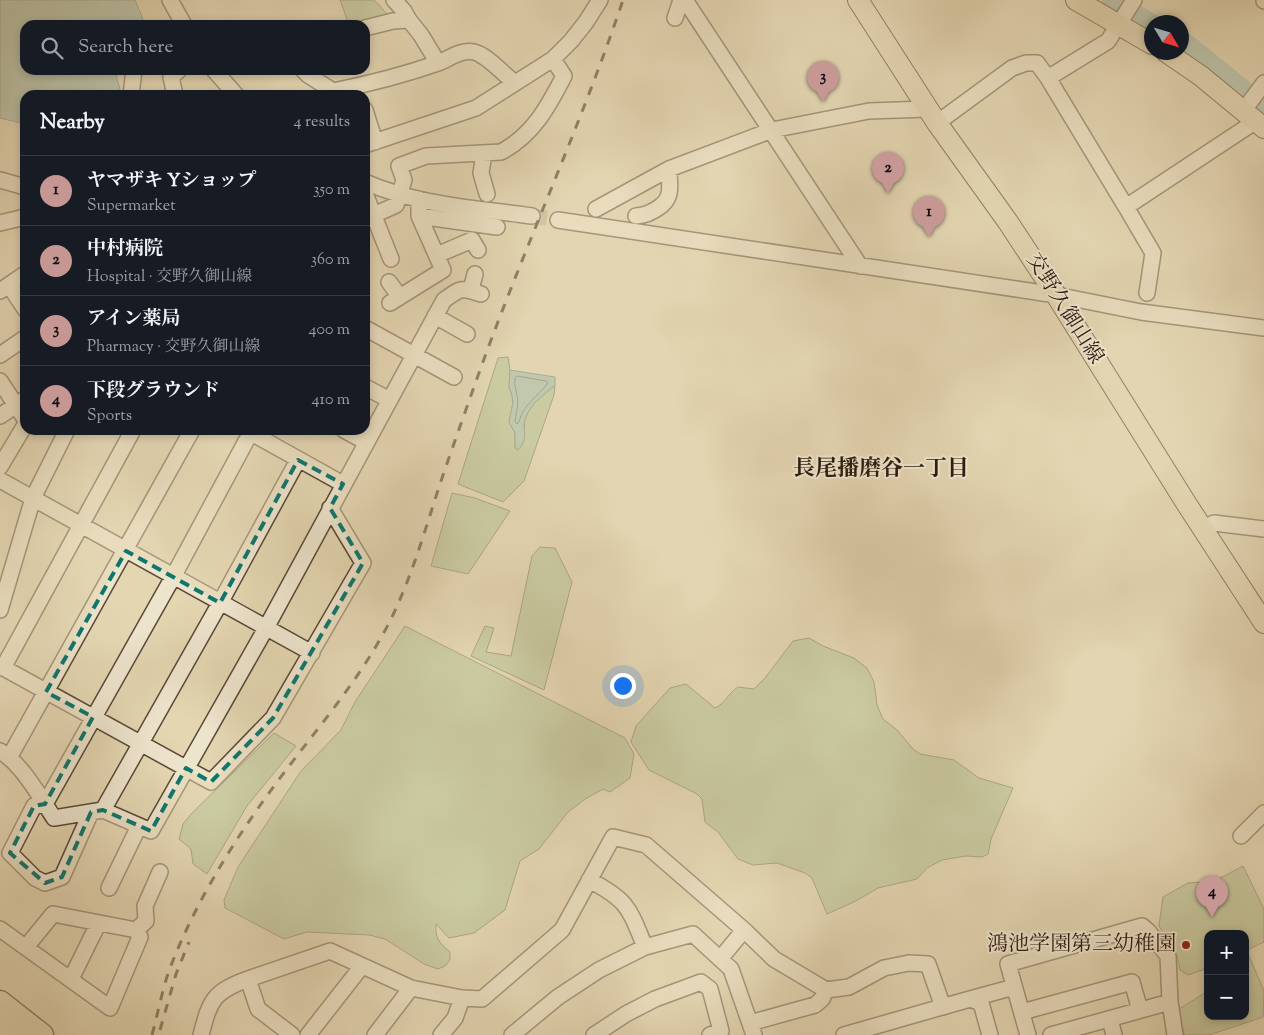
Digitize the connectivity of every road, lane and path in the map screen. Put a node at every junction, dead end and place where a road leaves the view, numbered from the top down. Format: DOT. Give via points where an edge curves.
graph roads {
  1 [pos="170,0"];
  2 [pos="394,0"];
  3 [pos="600,0"];
  4 [pos="683,0"];
  5 [pos="858,0"];
  6 [pos="1076,0"];
  7 [pos="1134,0"];
  8 [pos="675,18"];
  9 [pos="177,20"];
  10 [pos="409,20"];
  11 [pos="1120,21"];
  12 [pos="370,27"];
  13 [pos="1144,38"];
  14 [pos="553,59"];
  15 [pos="1178,60"];
  16 [pos="438,63"];
  17 [pos="133,75"];
  18 [pos="173,75"];
  19 [pos="218,75"];
  20 [pos="308,75"];
  21 [pos="1048,78"];
  22 [pos="514,82"];
  23 [pos="1263,85"];
  24 [pos="132,90"];
  25 [pos="174,90"];
  26 [pos="232,90"];
  27 [pos="331,90"];
  28 [pos="362,90"];
  29 [pos="932,116"];
  30 [pos="1253,116"];
  31 [pos="772,130"];
  32 [pos="370,144"];
  33 [pos="484,153"];
  34 [pos="669,169"];
  35 [pos="0,180"];
  36 [pos="20,186"];
  37 [pos="370,190"];
  38 [pos="487,194"];
  39 [pos="401,195"];
  40 [pos="419,200"];
  41 [pos="1126,208"];
  42 [pos="596,209"];
  43 [pos="420,216"];
  44 [pos="532,216"];
  45 [pos="636,216"];
  46 [pos="20,217"];
  47 [pos="370,217"];
  48 [pos="370,219"];
  49 [pos="558,220"];
  50 [pos="466,222"];
  51 [pos="0,223"];
  52 [pos="498,227"];
  53 [pos="462,244"];
  54 [pos="478,250"];
  55 [pos="437,255"];
  56 [pos="391,259"];
  57 [pos="860,266"];
  58 [pos="475,274"];
  59 [pos="20,277"];
  60 [pos="389,282"];
  61 [pos="4,288"];
  62 [pos="1147,292"];
  63 [pos="1056,295"];
  64 [pos="20,304"];
  65 [pos="436,316"];
  66 [pos="1264,328"];
  67 [pos="370,331"];
  68 [pos="467,334"];
  69 [pos="20,341"];
  70 [pos="0,355"];
  71 [pos="414,355"];
  72 [pos="454,377"];
  73 [pos="0,381"];
  74 [pos="370,390"];
  75 [pos="390,400"];
  76 [pos="20,401"];
  77 [pos="20,403"];
  78 [pos="0,416"];
  79 [pos="20,433"];
  80 [pos="64,435"];
  81 [pos="130,435"];
  82 [pos="189,435"];
  83 [pos="248,435"];
  84 [pos="257,435"];
  85 [pos="353,435"];
  86 [pos="366,442"];
  87 [pos="298,460"];
  88 [pos="0,467"];
  89 [pos="0,480"];
  90 [pos="343,484"];
  91 [pos="33,498"];
  92 [pos="330,508"];
  93 [pos="81,525"];
  94 [pos="1202,528"];
  95 [pos="1264,529"];
  96 [pos="126,551"];
  97 [pos="173,577"];
  98 [pos="220,602"];
  99 [pos="0,610"];
  100 [pos="1264,623"];
  101 [pos="266,628"];
  102 [pos="312,653"];
  103 [pos="2,667"];
  104 [pos="46,692"];
  105 [pos="93,717"];
  106 [pos="140,743"];
  107 [pos="5,754"];
  108 [pos="186,768"];
  109 [pos="45,804"];
  110 [pos="97,811"];
  111 [pos="1264,813"];
  112 [pos="139,826"];
  113 [pos="1241,836"];
  114 [pos="160,872"];
  115 [pos="589,880"];
  116 [pos="109,888"];
  117 [pos="98,924"];
  118 [pos="0,929"];
  119 [pos="136,930"];
  120 [pos="744,930"];
  121 [pos="26,947"];
  122 [pos="645,947"];
  123 [pos="720,959"];
  124 [pos="362,966"];
  125 [pos="71,979"];
  126 [pos="248,979"];
  127 [pos="1014,987"];
  128 [pos="411,988"];
  129 [pos="826,990"];
  130 [pos="462,998"];
  131 [pos="970,999"];
  132 [pos="0,1002"];
  133 [pos="1170,1002"];
  134 [pos="942,1007"];
  135 [pos="1140,1010"];
  136 [pos="1022,1012"];
  137 [pos="1110,1019"];
  138 [pos="0,1022"];
  139 [pos="752,1029"];
  140 [pos="514,1034"];
  141 [pos="16,1035"];
  142 [pos="42,1035"];
  143 [pos="201,1035"];
  144 [pos="292,1035"];
  145 [pos="308,1035"];
  146 [pos="374,1035"];
  147 [pos="442,1035"];
  148 [pos="594,1035"];
  149 [pos="710,1035"];
  150 [pos="844,1035"];
  151 [pos="990,1035"];
  152 [pos="1028,1035"];
  153 [pos="1051,1035"];
  154 [pos="1114,1035"];
  155 [pos="1174,1035"];
  1 -- 9 [label="street"];
  2 -- 10 [label="street"];
  3 -- 14 [label="street" via="576,35"];
  4 -- 8 [label="street"];
  4 -- 31 [label="street"];
  5 -- 29 [label="main road, 交野久御山線"];
  6 -- 11 [label="main road"];
  7 -- 11 [label="street"];
  10 -- 12 [label="street" via="393,20"];
  10 -- 16 [label="street"];
  11 -- 13 [label="main road"];
  11 -- 21 [label="street" via="1108,41"];
  14 -- 22 [label="street"];
  14 -- 33 [label="street" via="564,76 547,110 533,128 512,146 501,152"];
  15 -- 30 [label="main road"];
  16 -- 22 [label="street" via="471,51 480,54"];
  16 -- 28 [label="street"];
  17 -- 24 [label="street"];
  18 -- 25 [label="street"];
  19 -- 26 [label="street"];
  20 -- 27 [label="street"];
  21 -- 29 [label="street" via="1037,63 1026,63 1012,68"];
  21 -- 41 [label="street"];
  22 -- 32 [label="street" via="476,108"];
  23 -- 30 [label="street"];
  29 -- 31 [label="street" via="869,112"];
  29 -- 63 [label="main road, 交野久御山線"];
  30 -- 41 [label="street"];
  31 -- 34 [label="street"];
  31 -- 57 [label="street"];
  33 -- 38 [label="street" via="481,173"];
  33 -- 39 [label="street" via="426,156 399,166 404,180"];
  34 -- 42 [label="street"];
  34 -- 45 [label="street" via="666,203 647,215"];
  35 -- 36 [label="street"];
  37 -- 39 [label="street"];
  39 -- 40 [label="street"];
  39 -- 47 [label="street" via="396,205"];
  40 -- 43 [label="street"];
  40 -- 44 [label="street"];
  41 -- 62 [label="street" via="1153,252"];
  43 -- 50 [label="street"];
  43 -- 55 [label="street"];
  46 -- 51 [label="street"];
  48 -- 56 [label="street"];
  49 -- 57 [label="street"];
  50 -- 52 [label="street"];
  50 -- 53 [label="street"];
  53 -- 54 [label="street" via="472,240"];
  53 -- 55 [label="street"];
  55 -- 60 [label="street" via="443,270 395,300"];
  57 -- 63 [label="street"];
  58 -- 65 [label="street" via="476,292 459,290 444,300"];
  59 -- 61 [label="street"];
  61 -- 64 [label="street"];
  63 -- 66 [label="street" via="1141,312"];
  63 -- 94 [label="main road, 交野久御山線"];
  65 -- 68 [label="street"];
  65 -- 71 [label="street"];
  67 -- 71 [label="street"];
  69 -- 70 [label="street"];
  71 -- 72 [label="street"];
  71 -- 75 [label="street"];
  73 -- 76 [label="street"];
  74 -- 75 [label="street"];
  75 -- 86 [label="street"];
  77 -- 78 [label="street"];
  79 -- 88 [label="street"];
  80 -- 91 [label="street"];
  81 -- 93 [label="street"];
  82 -- 96 [label="street"];
  83 -- 97 [label="street"];
  84 -- 87 [label="street"];
  85 -- 86 [label="street"];
  86 -- 90 [label="street"];
  87 -- 90 [label="street"];
  87 -- 98 [label="street"];
  89 -- 91 [label="street"];
  90 -- 92 [label="street"];
  91 -- 93 [label="street"];
  91 -- 99 [label="street"];
  92 -- 101 [label="street"];
  92 -- 102 [label="street" via="363,563"];
  93 -- 96 [label="street"];
  93 -- 103 [label="street"];
  94 -- 95 [label="street" via="1214,523"];
  94 -- 100 [label="main road, 交野久御山線"];
  96 -- 97 [label="street"];
  96 -- 104 [label="street"];
  97 -- 98 [label="street"];
  97 -- 105 [label="street"];
  98 -- 101 [label="street"];
  98 -- 106 [label="street"];
  101 -- 102 [label="street"];
  101 -- 108 [label="street"];
  102 -- 108 [label="street" via="273,718 211,782"];
  103 -- 104 [label="street"];
  104 -- 105 [label="street"];
  104 -- 107 [label="street"];
  105 -- 106 [label="street"];
  105 -- 109 [label="street"];
  106 -- 108 [label="street"];
  106 -- 110 [label="street"];
  107 -- 109 [label="street"];
  108 -- 112 [label="street" via="151,831"];
  109 -- 110 [label="street" via="54,818"];
  109 -- 110 [label="street" via="34,806 10,853 35,878 45,883 62,877"];
  110 -- 112 [label="street"];
  111 -- 113 [label="street"];
  112 -- 116 [label="street"];
  114 -- 119 [label="street" via="145,906 146,920"];
  115 -- 120 [label="street" via="612,837 646,845"];
  115 -- 122 [label="street" via="624,903"];
  115 -- 130 [label="street" via="562,930 482,999"];
  117 -- 119 [label="street"];
  117 -- 121 [label="street" via="53,914"];
  117 -- 125 [label="street"];
  118 -- 121 [label="street"];
  119 -- 125 [label="street" via="140,937 110,1008"];
  120 -- 123 [label="street"];
  120 -- 129 [label="street" via="774,959"];
  121 -- 125 [label="street"];
  122 -- 123 [label="street" via="693,934"];
  122 -- 140 [label="street" via="582,981"];
  123 -- 139 [label="street" via="731,969"];
  124 -- 126 [label="street" via="330,951"];
  124 -- 128 [label="street"];
  124 -- 145 [label="street"];
  126 -- 143 [label="street" via="219,993 211,1003"];
  126 -- 144 [label="street" via="258,1009"];
  127 -- 131 [label="street"];
  127 -- 133 [label="street" via="1008,964 1142,926 1168,956"];
  127 -- 136 [label="street"];
  128 -- 130 [label="street"];
  128 -- 146 [label="street"];
  129 -- 134 [label="street" via="849,987 884,968 909,963 928,964"];
  129 -- 139 [label="street" via="815,1005"];
  130 -- 147 [label="street" via="455,1018"];
  131 -- 134 [label="street"];
  131 -- 151 [label="street" via="981,1003"];
  132 -- 142 [label="highway"];
  133 -- 135 [label="street"];
  133 -- 155 [label="street"];
  134 -- 150 [label="street"];
  135 -- 136 [label="street" via="1132,982"];
  135 -- 137 [label="street"];
  136 -- 152 [label="street"];
  137 -- 153 [label="street"];
  137 -- 154 [label="street"];
  138 -- 141 [label="highway"];
  148 -- 149 [label="street" via="656,999 701,982 710,989 721,1031"];
}
